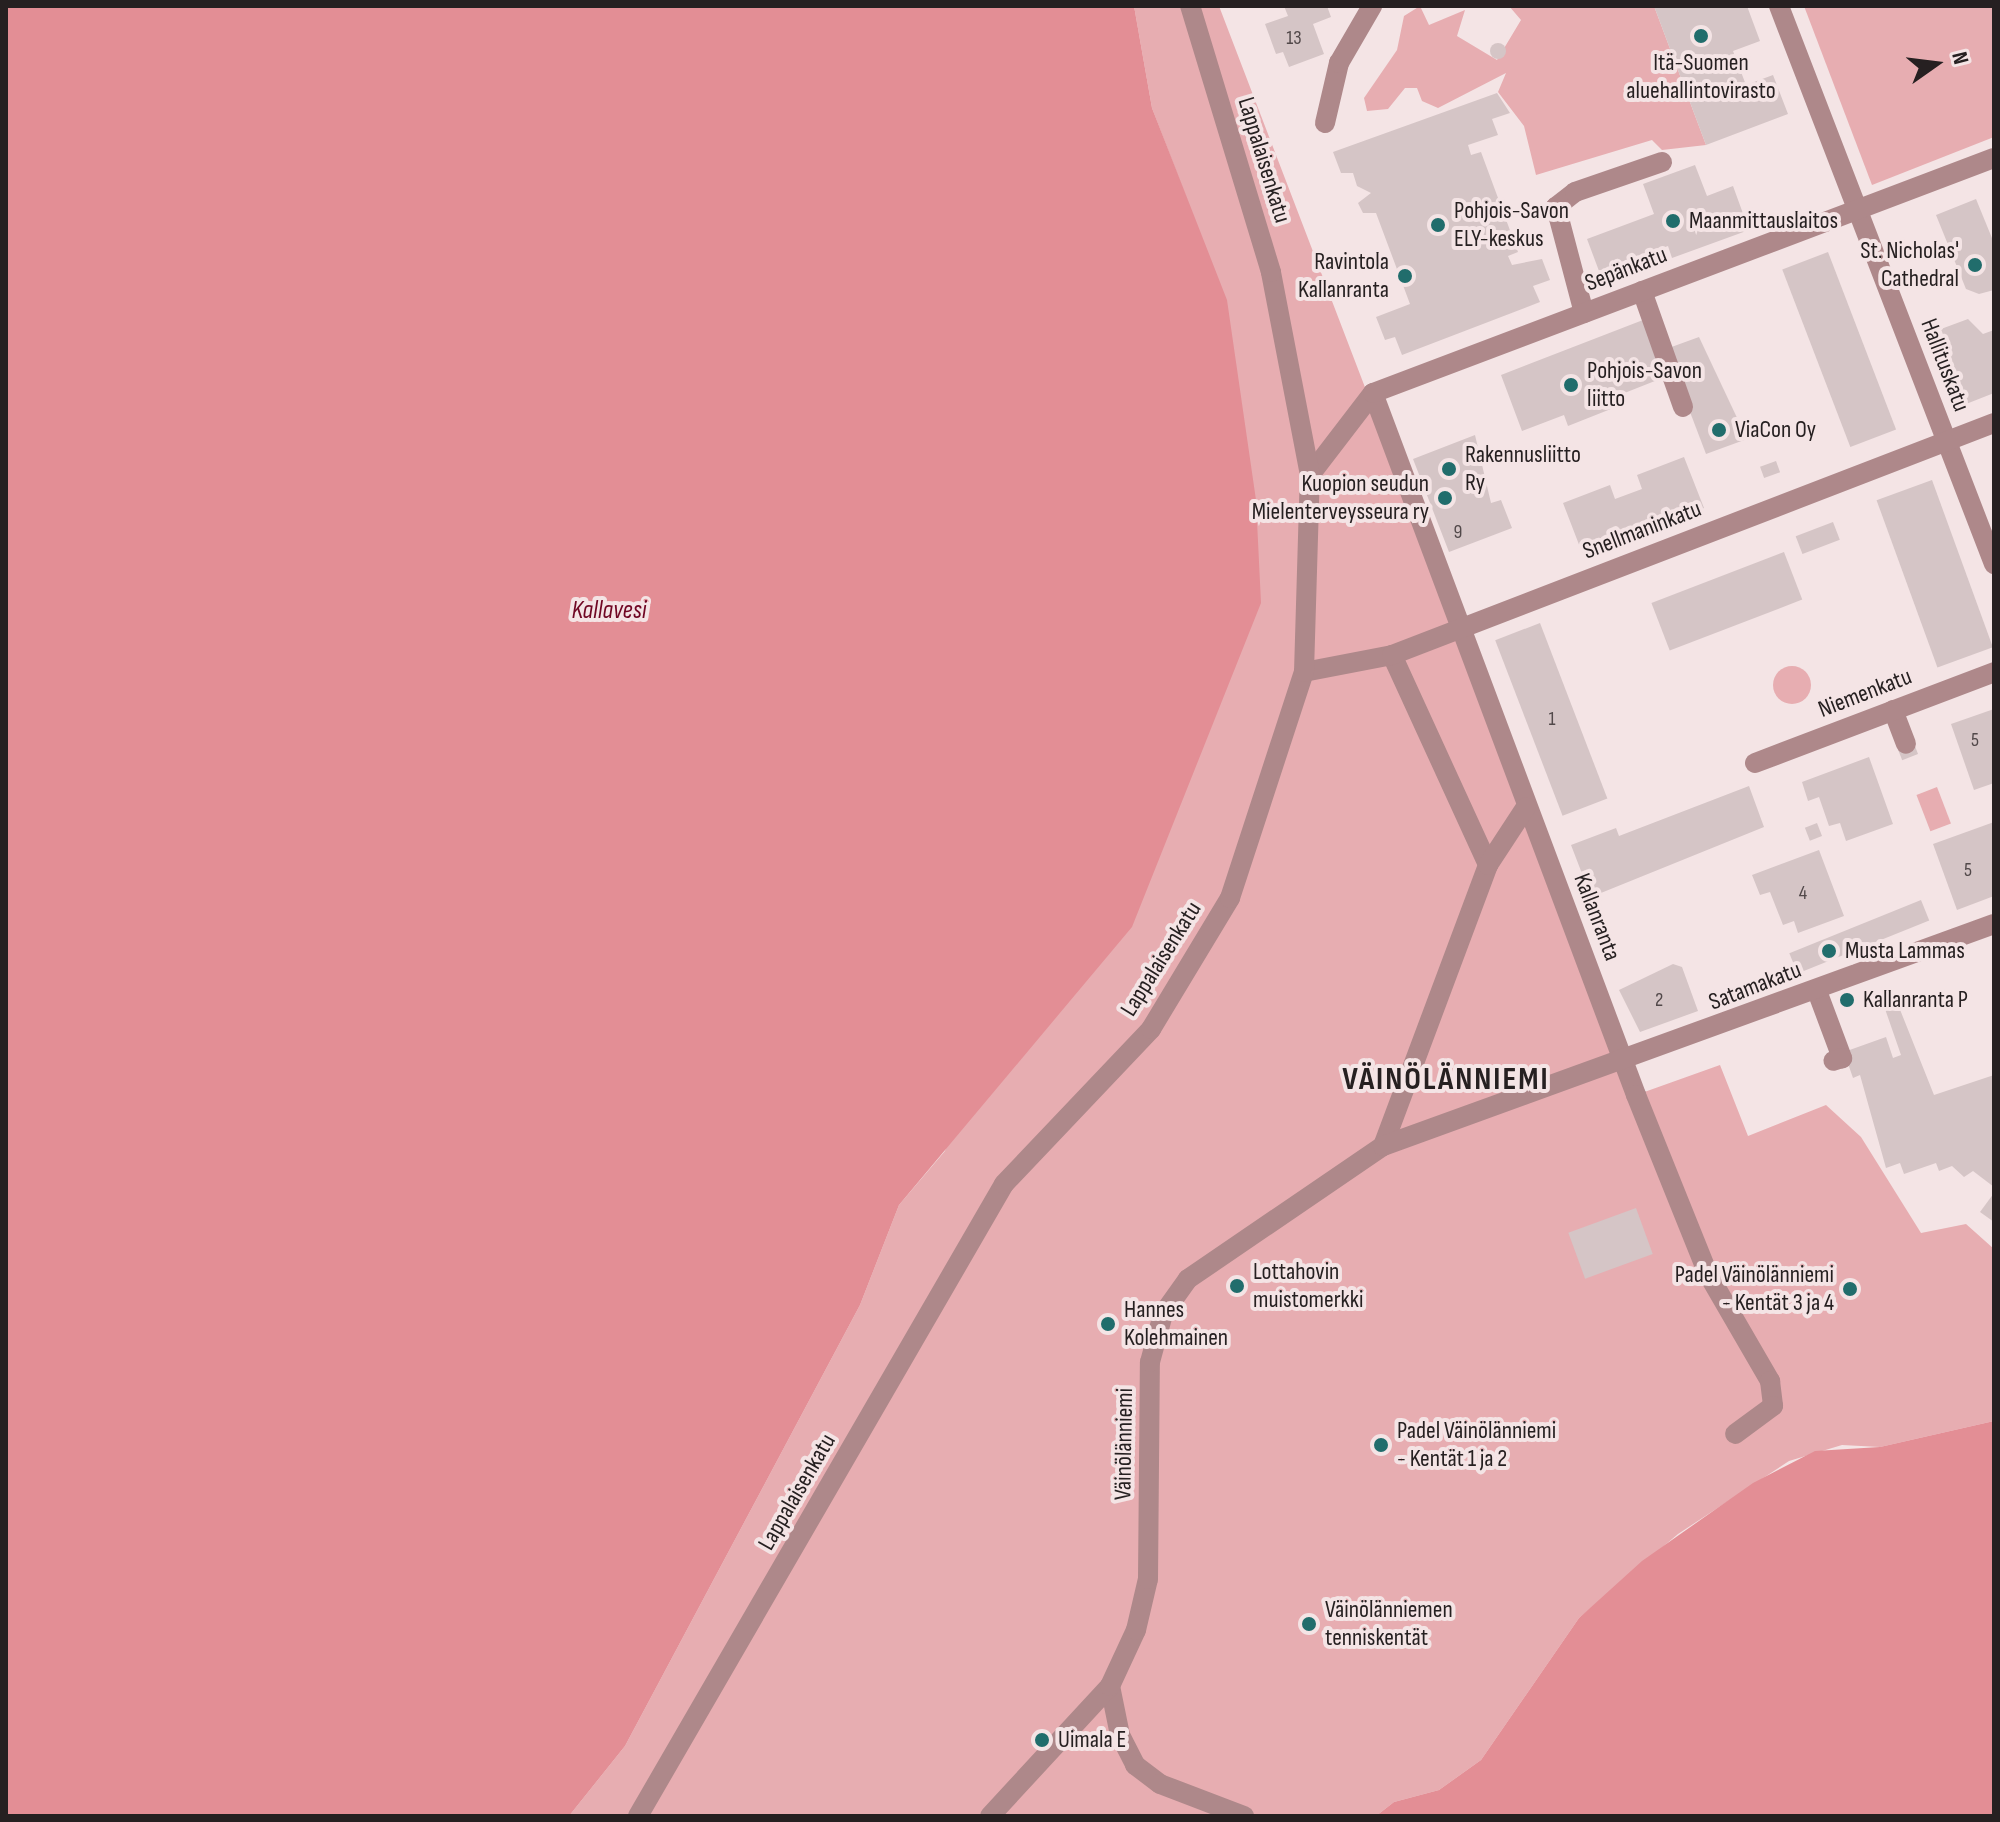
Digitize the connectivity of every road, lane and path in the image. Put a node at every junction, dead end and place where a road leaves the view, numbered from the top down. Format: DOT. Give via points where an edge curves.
graph roads {
  1 [pos="1190,6"];
  2 [pos="1372,6"];
  3 [pos="1779,6"];
  4 [pos="1325,123"];
  5 [pos="1994,158"];
  6 [pos="1662,162"];
  7 [pos="1857,210"];
  8 [pos="1642,291"];
  9 [pos="1584,313"];
  10 [pos="1373,393"];
  11 [pos="1683,407"];
  12 [pos="1994,423"];
  13 [pos="1946,440"];
  14 [pos="1310,475"];
  15 [pos="1994,564"];
  16 [pos="1461,628"];
  17 [pos="1392,655"];
  18 [pos="1304,672"];
  19 [pos="1994,672"];
  20 [pos="1893,710"];
  21 [pos="1906,744"];
  22 [pos="1755,763"];
  23 [pos="1526,807"];
  24 [pos="1488,865"];
  25 [pos="1994,924"];
  26 [pos="1817,991"];
  27 [pos="1833,1061"];
  28 [pos="1623,1064"];
  29 [pos="1383,1146"];
  30 [pos="1735,1434"];
  31 [pos="1110,1686"];
  32 [pos="638,1816"];
  33 [pos="990,1816"];
  34 [pos="1244,1816"];
  1 -- 14 [label="street, Lappalaisenkatu" via="1271,272"];
  2 -- 4 [label="street" via="1339,63"];
  3 -- 7 [label="street, Hallituskatu"];
  5 -- 7 [label="street, Sepänkatu"];
  6 -- 9 [label="street" via="1575,192 1556,207"];
  7 -- 8 [label="street, Sepänkatu"];
  7 -- 13 [label="street, Hallituskatu"];
  8 -- 9 [label="street, Sepänkatu"];
  8 -- 11 [label="street"];
  9 -- 10 [label="street, Sepänkatu"];
  10 -- 14 [label="street"];
  10 -- 16 [label="street, Kallanranta"];
  12 -- 13 [label="street, Snellmaninkatu"];
  13 -- 15 [label="street, Hallituskatu"];
  13 -- 16 [label="street, Snellmaninkatu"];
  14 -- 18 [label="street, Lappalaisenkatu"];
  16 -- 17 [label="street, Snellmaninkatu"];
  16 -- 23 [label="street, Kallanranta"];
  17 -- 18 [label="street, Snellmaninkatu"];
  17 -- 24 [label="street"];
  18 -- 32 [label="street, Lappalaisenkatu" via="1230,898 1151,1029 1004,1184"];
  19 -- 20 [label="street, Niemenkatu"];
  20 -- 21 [label="street"];
  20 -- 22 [label="street, Niemenkatu"];
  23 -- 24 [label="street"];
  23 -- 28 [label="street, Kallanranta"];
  24 -- 29 [label="street"];
  25 -- 26 [label="street, Satamakatu"];
  26 -- 27 [label="street" via="1842,1058"];
  26 -- 28 [label="street, Satamakatu"];
  28 -- 29 [label="street, Väinölänniemi"];
  28 -- 30 [label="street, Kallanranta" via="1708,1274 1770,1381 1773,1406"];
  29 -- 31 [label="street, Väinölänniemi" via="1199,1270 1163,1314 1150,1362 1148,1579"];
  31 -- 33 [label="street, Väinölänniemi"];
  31 -- 34 [label="street" via="1120,1735 1135,1765 1160,1784"];
}
